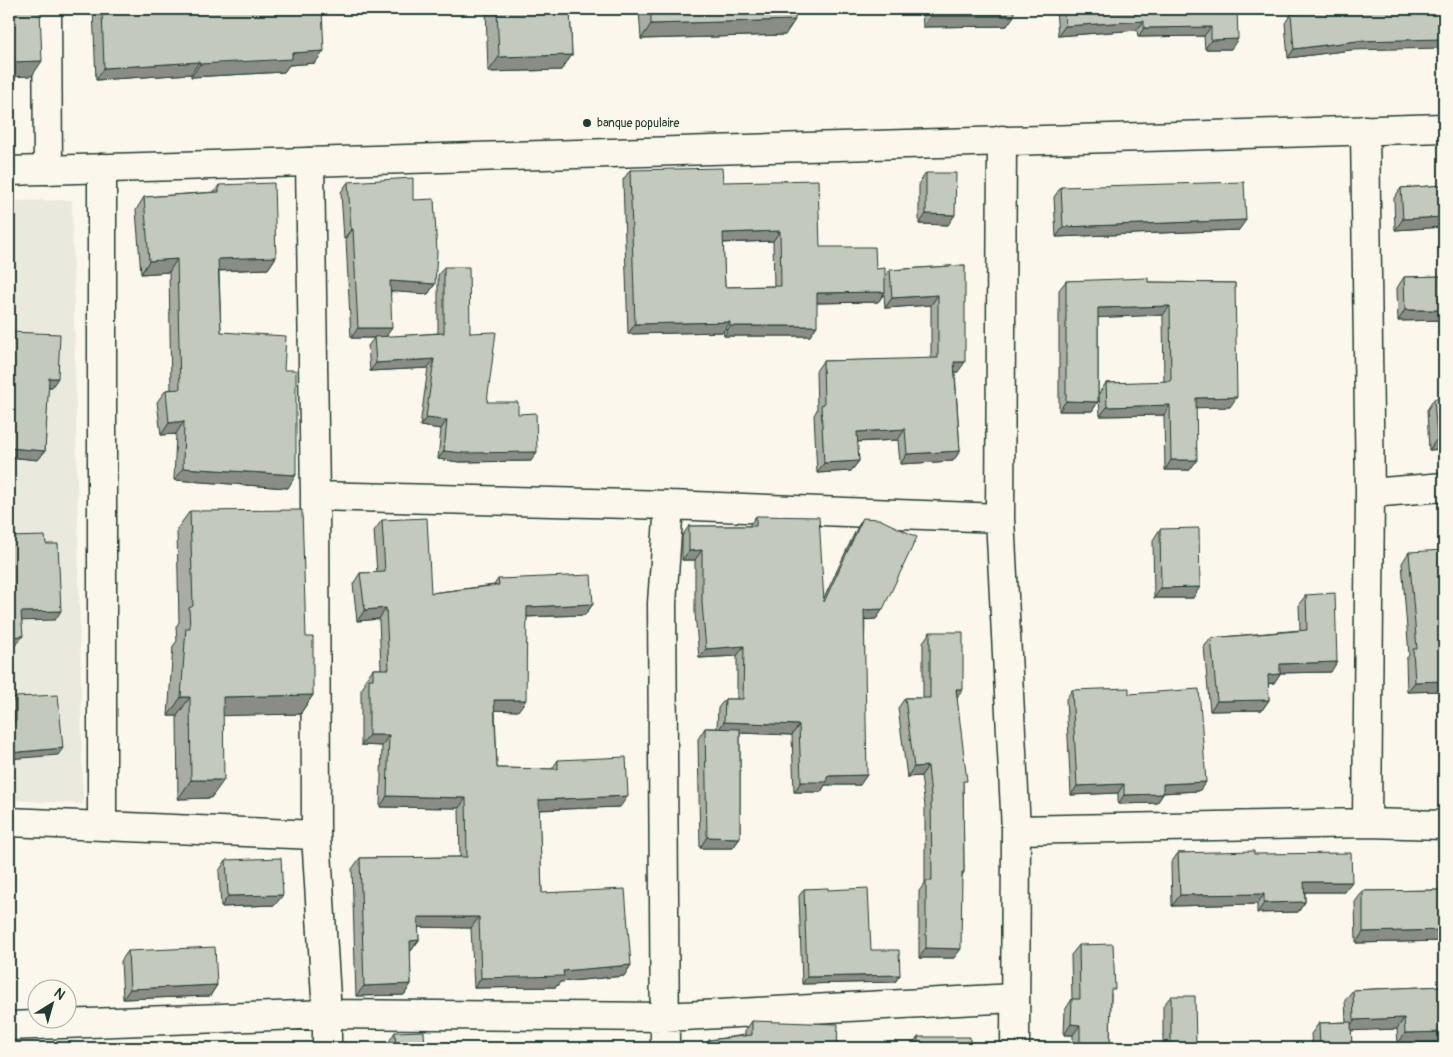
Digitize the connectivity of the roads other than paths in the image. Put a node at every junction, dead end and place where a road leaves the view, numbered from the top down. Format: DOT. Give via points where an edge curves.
graph roads {
  1 [pos="47,9"];
  2 [pos="1444,128"];
  3 [pos="1365,130"];
  4 [pos="1002,140"];
  5 [pos="310,162"];
  6 [pos="102,168"];
  7 [pos="48,170"];
  8 [pos="9,171"];
  9 [pos="1444,487"];
  10 [pos="1370,493"];
  11 [pos="315,496"];
  12 [pos="669,505"];
  13 [pos="1000,518"];
  14 [pos="9,822"];
  15 [pos="1367,823"];
  16 [pos="1444,825"];
  17 [pos="102,826"];
  18 [pos="1016,830"];
  19 [pos="316,836"];
  20 [pos="1014,998"];
  21 [pos="327,1014"];
  22 [pos="665,1017"];
  23 [pos="9,1026"];
  24 [pos="327,1048"];
  25 [pos="665,1048"];
  26 [pos="1015,1048"];
  1 -- 7 [label="street"];
  2 -- 3 [label="street"];
  3 -- 4 [label="street"];
  3 -- 10 [label="street"];
  4 -- 5 [label="street"];
  4 -- 13 [label="street"];
  5 -- 6 [label="street"];
  5 -- 11 [label="street"];
  6 -- 7 [label="street"];
  6 -- 17 [label="street"];
  7 -- 8 [label="street"];
  9 -- 10 [label="street"];
  10 -- 15 [label="street"];
  11 -- 12 [label="street"];
  11 -- 19 [label="street"];
  12 -- 13 [label="street"];
  12 -- 22 [label="street" via="662,603"];
  13 -- 18 [label="street"];
  14 -- 17 [label="street"];
  15 -- 16 [label="street"];
  15 -- 18 [label="street"];
  17 -- 19 [label="street"];
  18 -- 20 [label="street"];
  19 -- 21 [label="street"];
  20 -- 22 [label="street"];
  20 -- 26 [label="street"];
  21 -- 22 [label="street"];
  21 -- 23 [label="street"];
  21 -- 24 [label="street"];
  22 -- 25 [label="street"];
}
